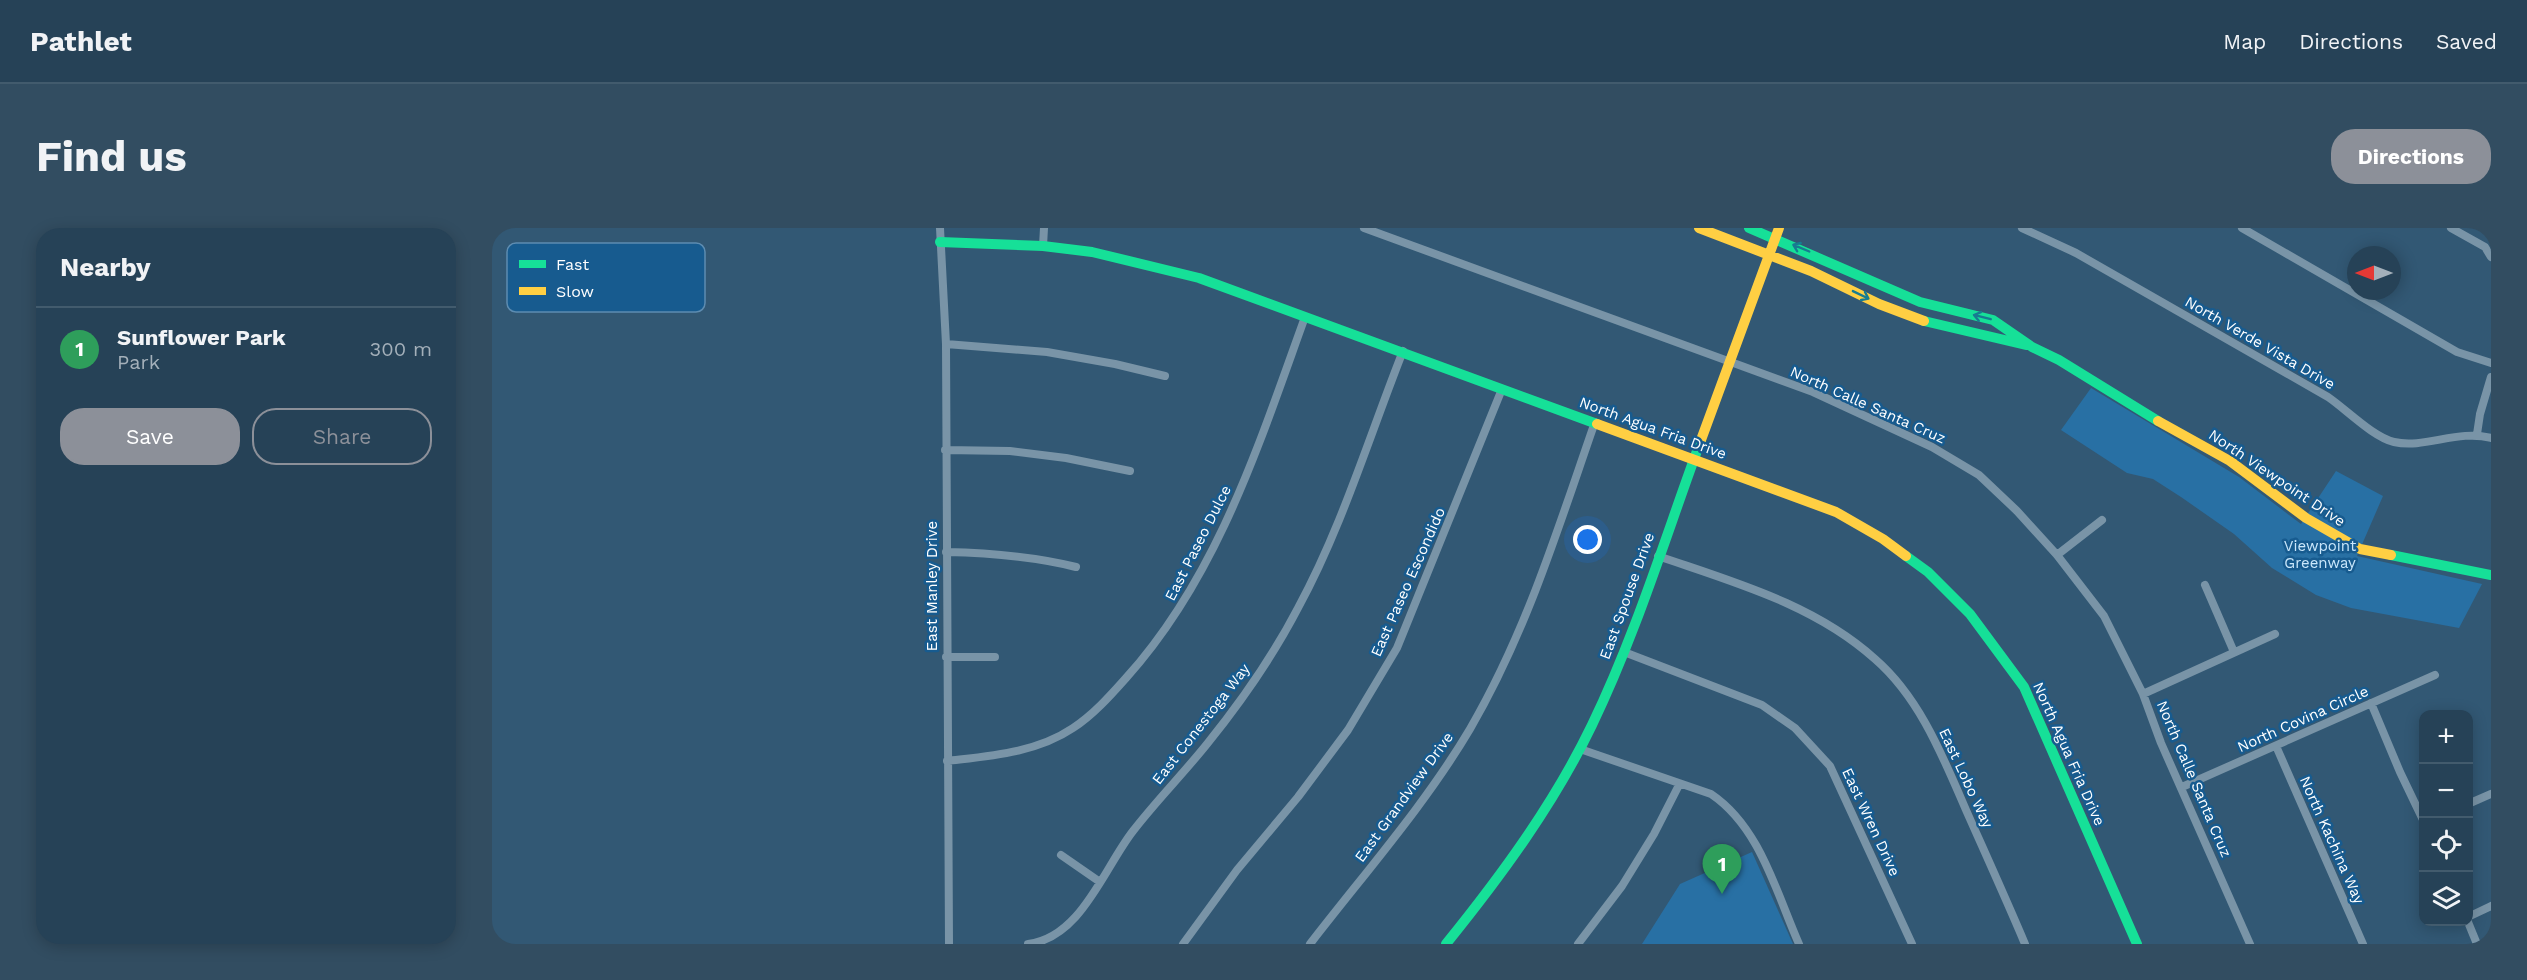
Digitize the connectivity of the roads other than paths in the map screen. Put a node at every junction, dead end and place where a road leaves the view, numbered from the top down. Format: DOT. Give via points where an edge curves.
graph roads {
  1 [pos="940,228"];
  2 [pos="1044,228"];
  3 [pos="1364,228"];
  4 [pos="1699,228"];
  5 [pos="1749,228"];
  6 [pos="2022,228"];
  7 [pos="2242,228"];
  8 [pos="2451,228"];
  9 [pos="2033,230"];
  10 [pos="1777,233"];
  11 [pos="940,243"];
  12 [pos="1042,246"];
  13 [pos="1769,254"];
  14 [pos="2491,257"];
  15 [pos="1305,317"];
  16 [pos="946,344"];
  17 [pos="2032,347"];
  18 [pos="1403,351"];
  19 [pos="1732,363"];
  20 [pos="2491,363"];
  21 [pos="1165,376"];
  22 [pos="2491,377"];
  23 [pos="1502,389"];
  24 [pos="1595,422"];
  25 [pos="2477,434"];
  26 [pos="2491,438"];
  27 [pos="945,450"];
  28 [pos="1695,459"];
  29 [pos="1130,471"];
  30 [pos="2102,520"];
  31 [pos="946,552"];
  32 [pos="2057,555"];
  33 [pos="1658,556"];
  34 [pos="1076,567"];
  35 [pos="2491,575"];
  36 [pos="2205,585"];
  37 [pos="2275,634"];
  38 [pos="1623,652"];
  39 [pos="2234,652"];
  40 [pos="946,657"];
  41 [pos="995,657"];
  42 [pos="2434,675"];
  43 [pos="2143,694"];
  44 [pos="2371,703"];
  45 [pos="2276,746"];
  46 [pos="1580,749"];
  47 [pos="946,761"];
  48 [pos="1679,784"];
  49 [pos="2182,786"];
  50 [pos="2491,794"];
  51 [pos="2473,802"];
  52 [pos="2422,818"];
  53 [pos="1061,855"];
  54 [pos="1100,882"];
  55 [pos="2491,906"];
  56 [pos="2473,916"];
  57 [pos="2471,926"];
  58 [pos="949,944"];
  59 [pos="1028,944"];
  60 [pos="1183,944"];
  61 [pos="1310,944"];
  62 [pos="1446,944"];
  63 [pos="1578,944"];
  64 [pos="1799,944"];
  65 [pos="1912,944"];
  66 [pos="2025,944"];
  67 [pos="2137,944"];
  68 [pos="2250,944"];
  69 [pos="2364,944"];
  70 [pos="2477,944"];
  1 -- 11 [label="street, East Manley Drive"];
  2 -- 12 [label="street"];
  3 -- 19 [label="street, North Calle Santa Cruz"];
  4 -- 13 [label="street, North Viewpoint Drive"];
  5 -- 10 [label="street, North Viewpoint Drive"];
  6 -- 9 [label="street, North Verde Vista Drive"];
  7 -- 20 [label="street" via="2457,352"];
  8 -- 14 [label="street" via="2485,247"];
  9 -- 25 [label="street, North Verde Vista Drive" via="2328,397 2378,436 2408,443"];
  10 -- 13 [label="street, East Spouse Drive"];
  17 -- 10 [label="street, North Viewpoint Drive, one-way" via="1993,320 1920,302"];
  11 -- 12 [label="street, North Agua Fria Drive"];
  11 -- 16 [label="street, East Manley Drive"];
  12 -- 15 [label="street, North Agua Fria Drive" via="1092,252 1167,269"];
  13 -- 17 [label="street, North Viewpoint Drive, one-way" via="1913,318"];
  13 -- 19 [label="street, East Spouse Drive"];
  15 -- 18 [label="street, North Agua Fria Drive"];
  15 -- 47 [label="street, East Paseo Dulce" via="1240,491 1210,557 1174,619 1139,664 1107,700 1073,728 1034,747"];
  16 -- 21 [label="street" via="1047,352"];
  16 -- 27 [label="street, East Manley Drive"];
  17 -- 35 [label="street, North Viewpoint Drive" via="2230,461 2306,518 2352,544"];
  18 -- 23 [label="street, North Agua Fria Drive"];
  18 -- 54 [label="street, East Conestoga Way" via="1331,543 1298,610 1257,677 1207,744 1131,832"];
  19 -- 28 [label="street, East Spouse Drive"];
  19 -- 32 [label="street, North Calle Santa Cruz" via="1813,392 1932,447 1979,475"];
  22 -- 25 [label="street"];
  23 -- 24 [label="street, North Agua Fria Drive"];
  23 -- 60 [label="street, East Paseo Escondido" via="1397,648 1348,730"];
  24 -- 28 [label="street, North Agua Fria Drive"];
  24 -- 61 [label="street, East Grandview Drive" via="1531,606 1505,664 1435,782"];
  25 -- 26 [label="street, North Verde Vista Drive"];
  27 -- 29 [label="street" via="1055,456"];
  27 -- 31 [label="street, East Manley Drive"];
  28 -- 33 [label="street, East Spouse Drive"];
  28 -- 67 [label="street, North Agua Fria Drive" via="1836,512 1883,539 1928,573 1970,614 2024,687"];
  30 -- 32 [label="street"];
  31 -- 34 [label="street" via="1040,558"];
  31 -- 40 [label="street, East Manley Drive"];
  32 -- 43 [label="street, North Calle Santa Cruz" via="2104,616"];
  33 -- 38 [label="street, East Spouse Drive"];
  33 -- 66 [label="street, East Lobo Way" via="1774,595 1831,627 1876,659 1907,696 1934,738"];
  36 -- 39 [label="street"];
  37 -- 39 [label="street"];
  38 -- 46 [label="street, East Spouse Drive"];
  38 -- 65 [label="street, East Wren Drive" via="1762,705 1796,728 1830,766"];
  39 -- 43 [label="street"];
  40 -- 41 [label="street"];
  40 -- 47 [label="street, East Manley Drive"];
  42 -- 44 [label="street, North Covina Circle"];
  43 -- 49 [label="street, North Calle Santa Cruz"];
  44 -- 45 [label="street, North Covina Circle"];
  44 -- 52 [label="street"];
  45 -- 49 [label="street, North Covina Circle"];
  45 -- 69 [label="street, North Kachina Way"];
  46 -- 48 [label="street"];
  46 -- 62 [label="street, East Spouse Drive" via="1531,830"];
  47 -- 58 [label="street, East Manley Drive"];
  48 -- 63 [label="street" via="1622,886"];
  48 -- 64 [label="street" via="1711,794 1728,805 1745,825"];
  49 -- 68 [label="street, North Calle Santa Cruz"];
  50 -- 51 [label="street"];
  53 -- 54 [label="street"];
  54 -- 59 [label="street, East Conestoga Way" via="1069,925 1051,937"];
  55 -- 56 [label="street"];
  57 -- 70 [label="street"];
}
